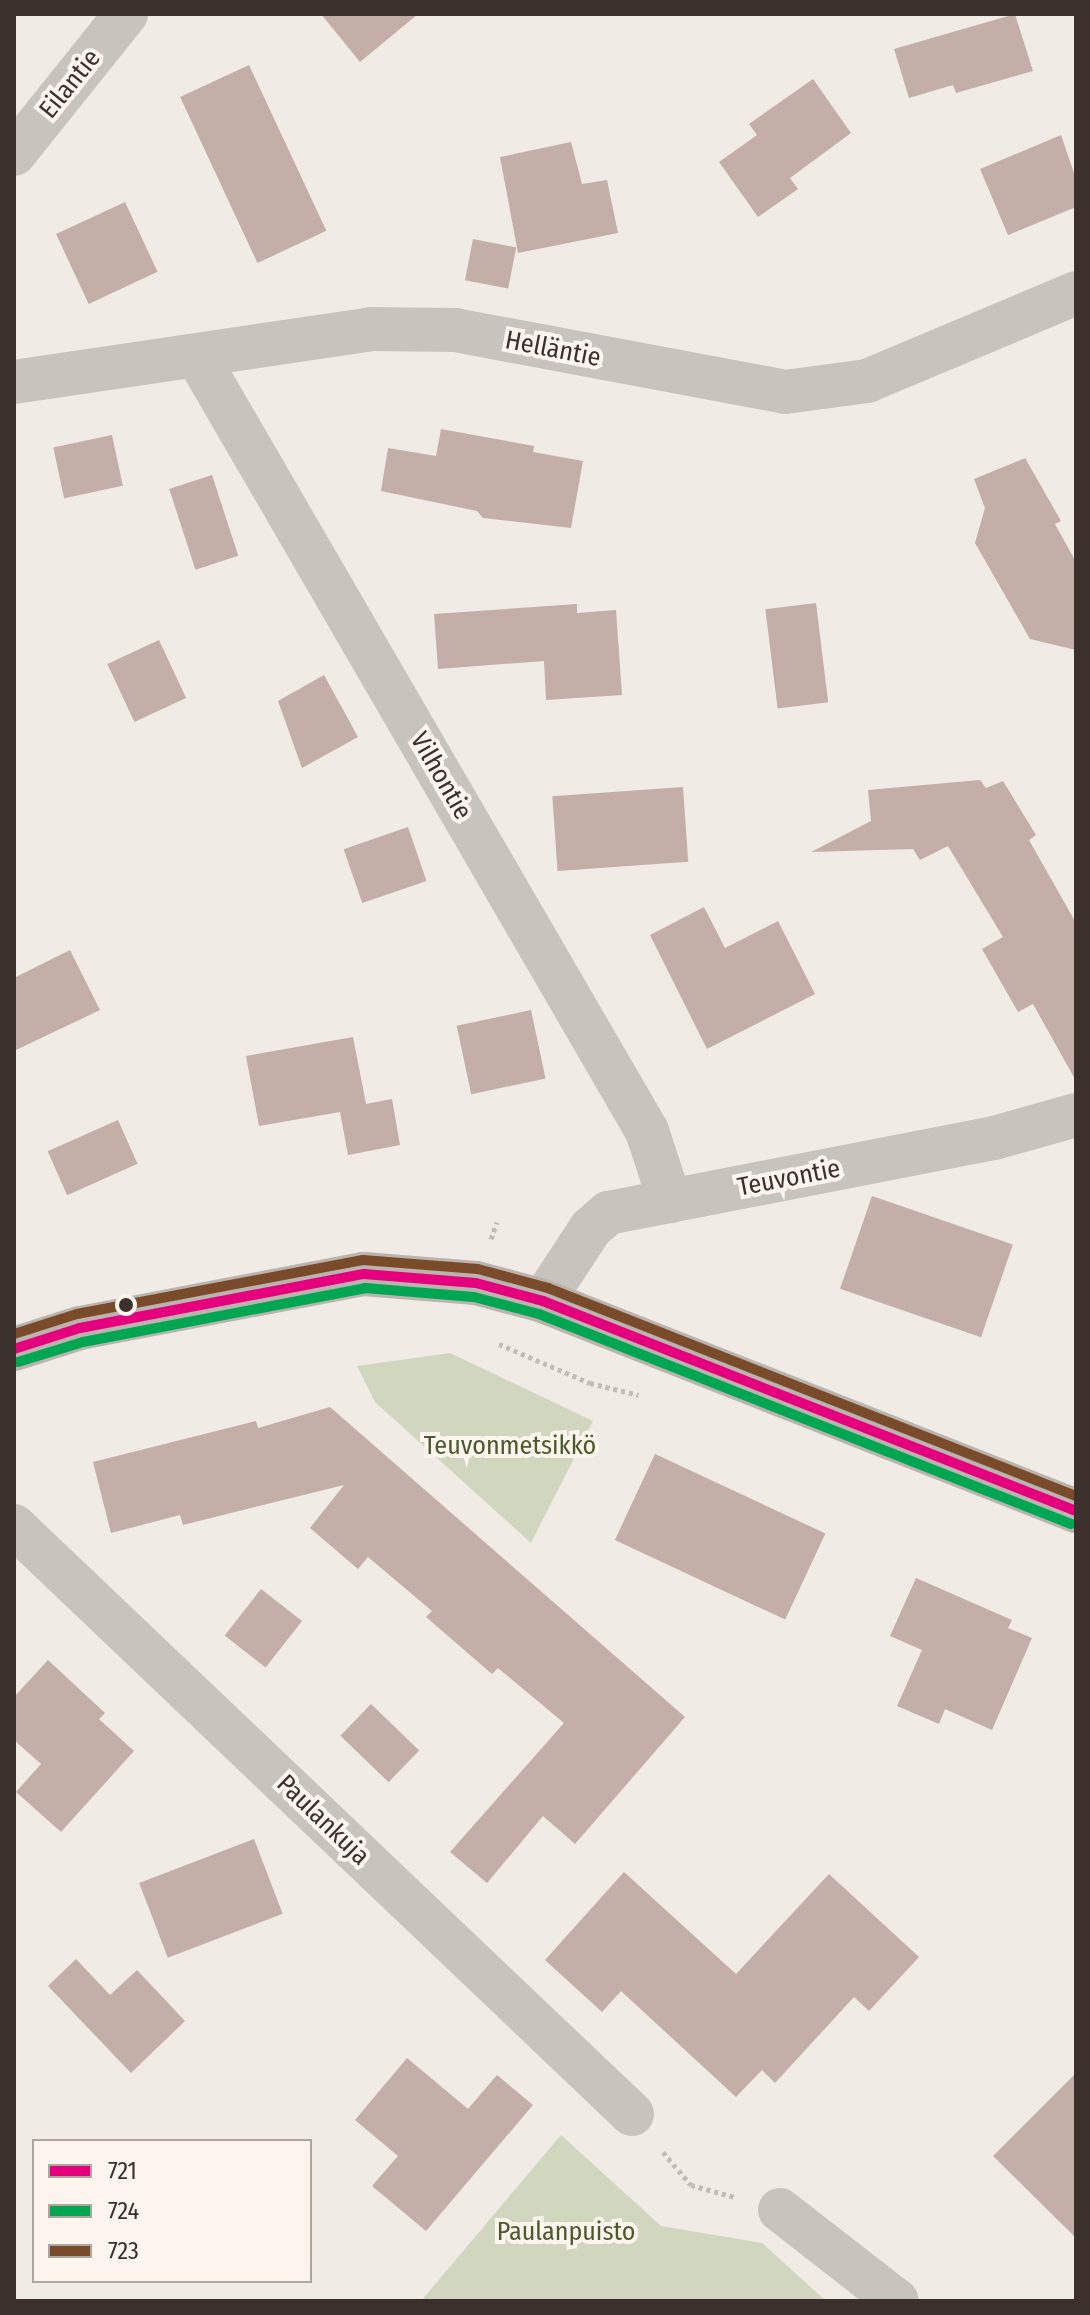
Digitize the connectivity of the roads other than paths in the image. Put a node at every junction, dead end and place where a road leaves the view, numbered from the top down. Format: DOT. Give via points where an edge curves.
graph roads {
  1 [pos="126,14"];
  2 [pos="14,154"];
  3 [pos="1076,293"];
  4 [pos="197,356"];
  5 [pos="14,382"];
  6 [pos="1076,1115"];
  7 [pos="670,1201"];
  8 [pos="543,1301"];
  9 [pos="14,1349"];
  10 [pos="1076,1511"];
  11 [pos="14,1526"];
  12 [pos="632,2114"];
  13 [pos="780,2210"];
  14 [pos="897,2301"];
  1 -- 2 [label="street, Eilantie"];
  3 -- 4 [label="street, Helläntie" via="867,381 785,392 455,330 371,329"];
  4 -- 5 [label="street, Helläntie"];
  4 -- 7 [label="street, Vilhontie" via="647,1131"];
  6 -- 7 [label="street, Teuvontie" via="994,1138"];
  7 -- 8 [label="street, Teuvontie" via="608,1213 591,1228"];
  8 -- 9 [label="street" via="476,1283 364,1274 111,1321"];
  8 -- 10 [label="street"];
  11 -- 12 [label="street, Paulankuja"];
  13 -- 14 [label="street"];
}
